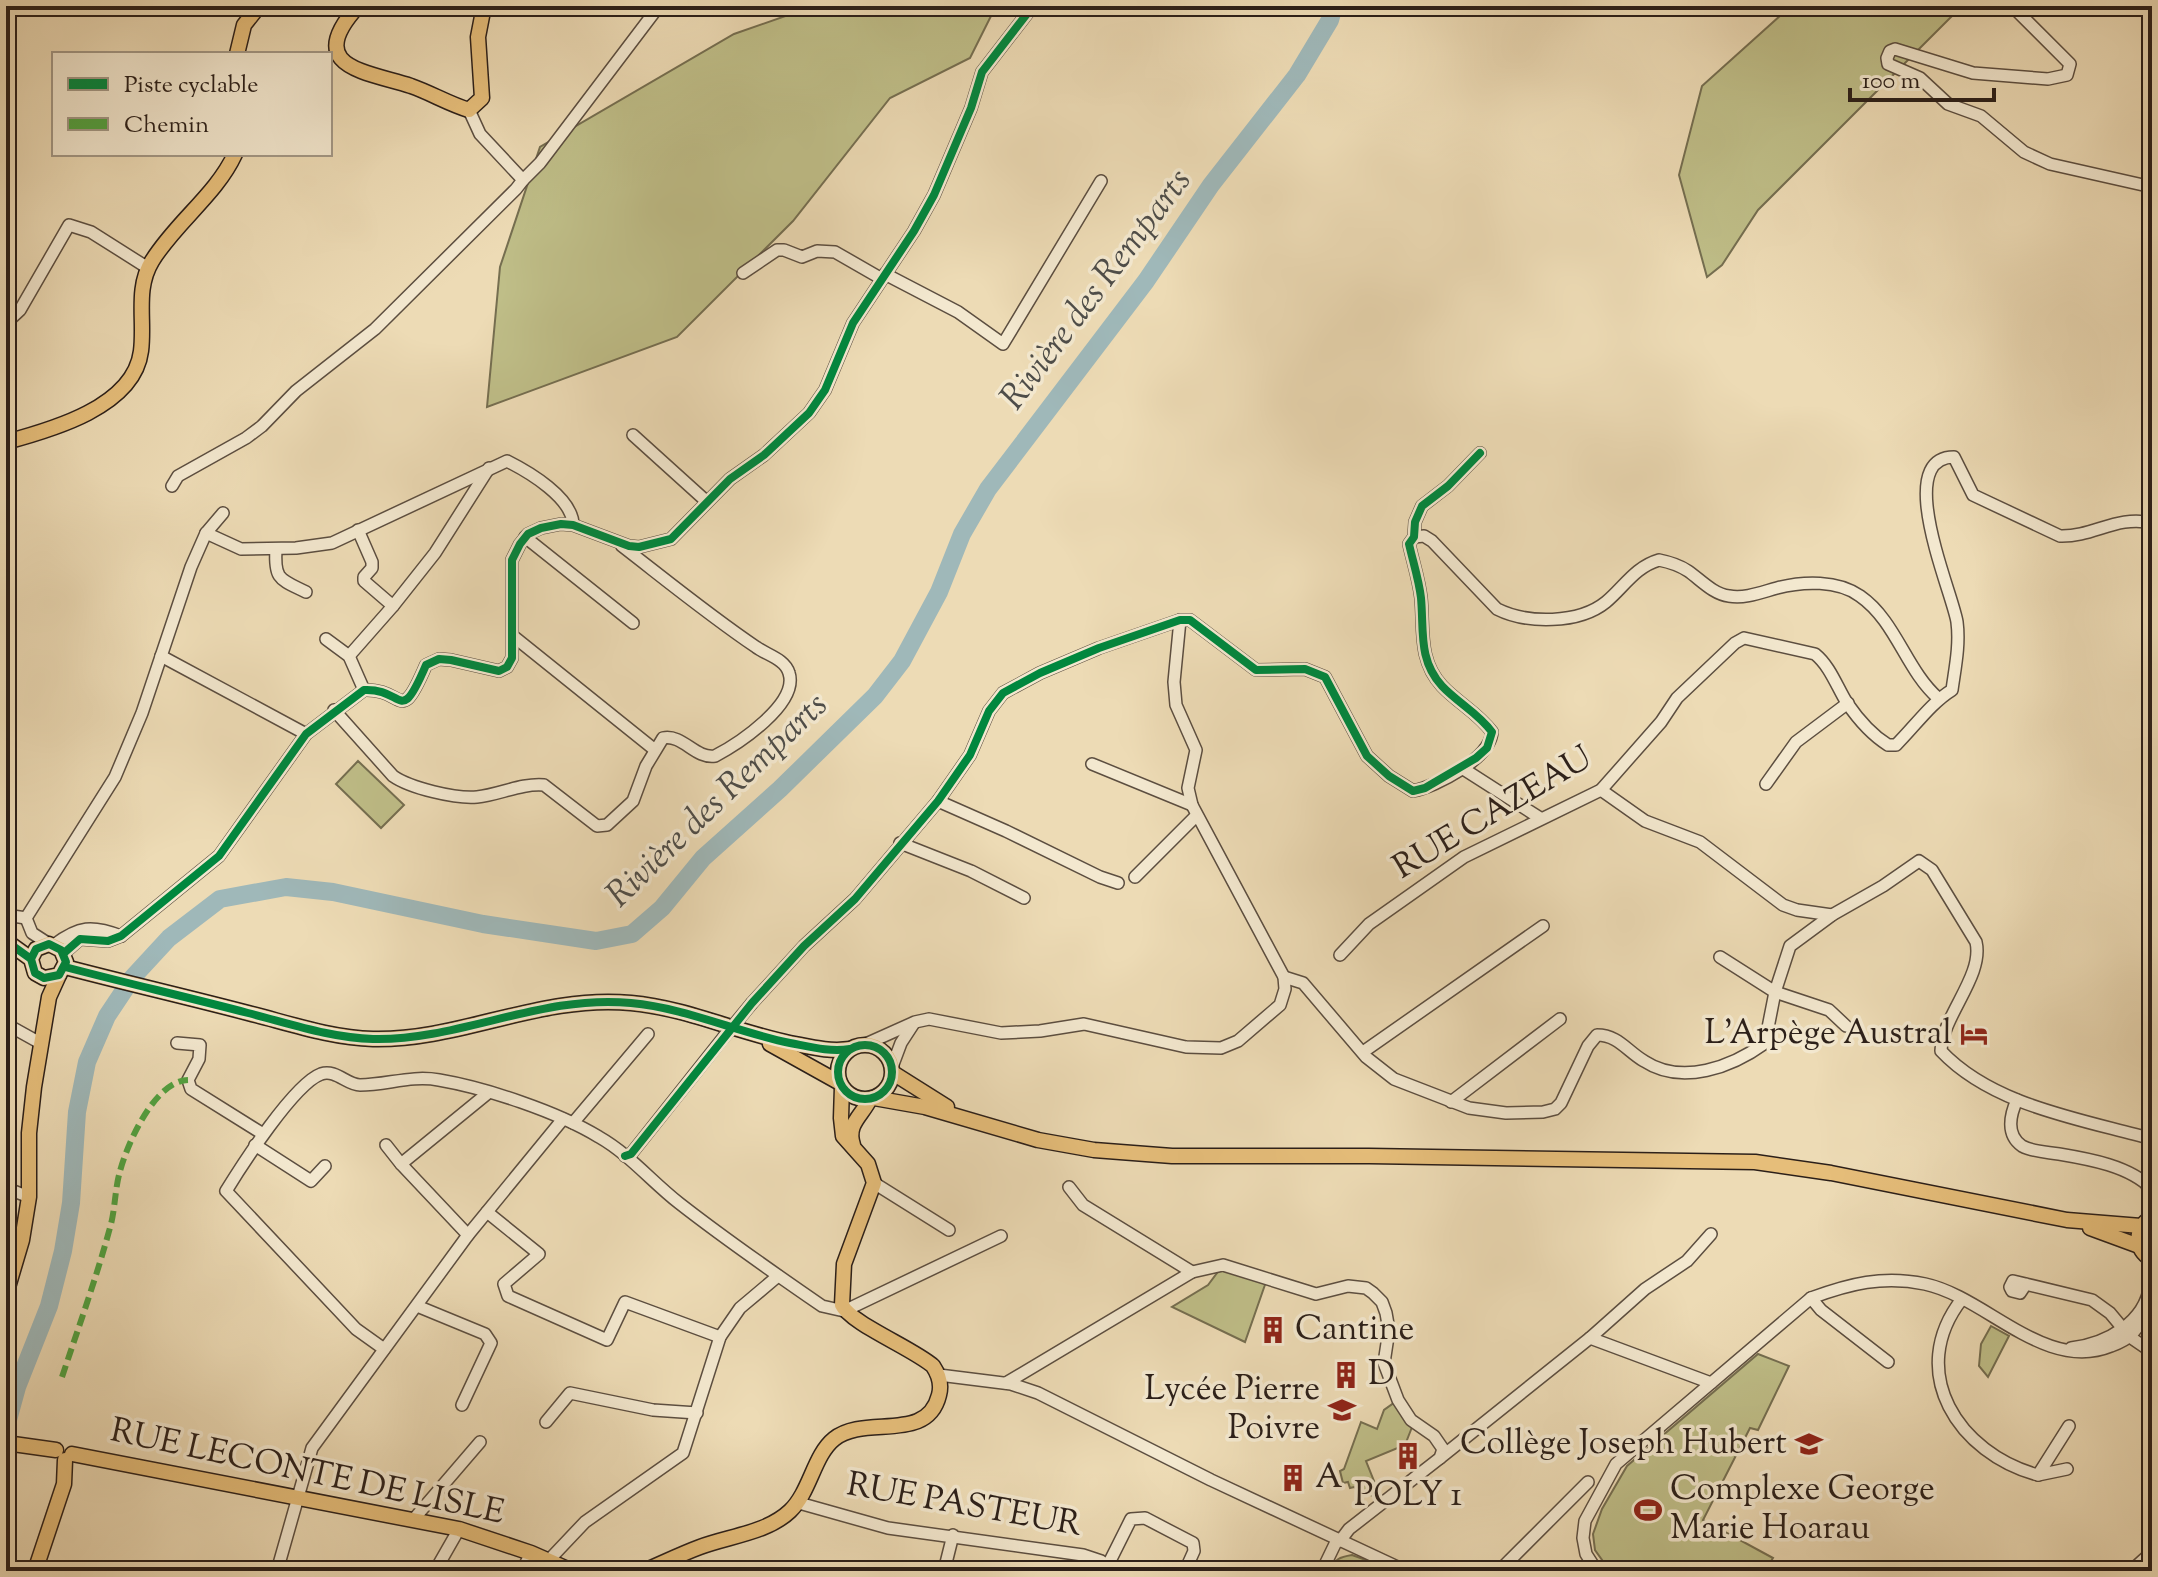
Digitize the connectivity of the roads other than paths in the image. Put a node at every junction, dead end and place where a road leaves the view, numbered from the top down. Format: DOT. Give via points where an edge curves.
graph roads {
  1 [pos="259,6"];
  2 [pos="358,6"];
  3 [pos="484,6"];
  4 [pos="659,6"];
  5 [pos="1033,6"];
  6 [pos="2012,6"];
  7 [pos="237,52"];
  8 [pos="469,110"];
  9 [pos="234,156"];
  10 [pos="523,180"];
  11 [pos="1101,181"];
  12 [pos="2152,187"];
  13 [pos="148,268"];
  14 [pos="743,273"];
  15 [pos="883,276"];
  16 [pos="6,323"];
  17 [pos="633,435"];
  18 [pos="6,442"];
  19 [pos="1480,453"];
  20 [pos="489,468"];
  21 [pos="172,486"];
  22 [pos="706,501"];
  23 [pos="223,513"];
  24 [pos="2152,523"];
  25 [pos="573,525"];
  26 [pos="358,530"];
  27 [pos="206,533"];
  28 [pos="525,537"];
  29 [pos="1414,537"];
  30 [pos="620,545"];
  31 [pos="276,549"];
  32 [pos="306,592"];
  33 [pos="393,606"];
  34 [pos="1180,620"];
  35 [pos="633,623"];
  36 [pos="513,636"];
  37 [pos="326,639"];
  38 [pos="161,656"];
  39 [pos="349,656"];
  40 [pos="364,690"];
  41 [pos="1938,698"];
  42 [pos="1848,703"];
  43 [pos="334,710"];
  44 [pos="306,734"];
  45 [pos="655,750"];
  46 [pos="1092,764"];
  47 [pos="1462,768"];
  48 [pos="1766,784"];
  49 [pos="1601,790"];
  50 [pos="938,801"];
  51 [pos="1194,811"];
  52 [pos="1540,818"];
  53 [pos="900,843"];
  54 [pos="1135,877"];
  55 [pos="1118,883"];
  56 [pos="1024,898"];
  57 [pos="6,915"];
  58 [pos="1832,915"];
  59 [pos="26,918"];
  60 [pos="1543,926"];
  61 [pos="10,944"];
  62 [pos="1340,955"];
  63 [pos="51,956"];
  64 [pos="1720,957"];
  65 [pos="1284,977"];
  66 [pos="1775,992"];
  67 [pos="50,995"];
  68 [pos="1560,1019"];
  69 [pos="915,1022"];
  70 [pos="6,1024"];
  71 [pos="1846,1026"];
  72 [pos="648,1034"];
  73 [pos="751,1035"];
  74 [pos="177,1043"];
  75 [pos="42,1044"];
  76 [pos="866,1044"];
  77 [pos="850,1049"];
  78 [pos="1363,1052"];
  79 [pos="892,1070"];
  80 [pos="841,1085"];
  81 [pos="488,1093"];
  82 [pos="872,1098"];
  83 [pos="2017,1100"];
  84 [pos="1451,1102"];
  85 [pos="568,1121"];
  86 [pos="972,1121"];
  87 [pos="263,1134"];
  88 [pos="2152,1139"];
  89 [pos="255,1145"];
  90 [pos="386,1145"];
  91 [pos="854,1149"];
  92 [pos="625,1156"];
  93 [pos="401,1164"];
  94 [pos="325,1166"];
  95 [pos="874,1183"];
  96 [pos="2149,1186"];
  97 [pos="1069,1187"];
  98 [pos="6,1188"];
  99 [pos="29,1197"];
  100 [pos="487,1212"];
  101 [pos="2067,1220"];
  102 [pos="2147,1221"];
  103 [pos="949,1230"];
  104 [pos="1711,1234"];
  105 [pos="468,1235"];
  106 [pos="1001,1236"];
  107 [pos="2139,1246"];
  108 [pos="2151,1259"];
  109 [pos="1192,1272"];
  110 [pos="778,1276"];
  111 [pos="2026,1284"];
  112 [pos="6,1294"];
  113 [pos="1811,1298"];
  114 [pos="1962,1299"];
  115 [pos="2152,1303"];
  116 [pos="417,1306"];
  117 [pos="844,1311"];
  118 [pos="2126,1334"];
  119 [pos="720,1337"];
  120 [pos="1590,1338"];
  121 [pos="384,1349"];
  122 [pos="2152,1352"];
  123 [pos="1888,1362"];
  124 [pos="939,1375"];
  125 [pos="1006,1383"];
  126 [pos="1711,1383"];
  127 [pos="462,1405"];
  128 [pos="697,1413"];
  129 [pos="546,1422"];
  130 [pos="2069,1426"];
  131 [pos="480,1442"];
  132 [pos="6,1443"];
  133 [pos="64,1455"];
  134 [pos="1440,1458"];
  135 [pos="2067,1469"];
  136 [pos="2038,1475"];
  137 [pos="1588,1482"];
  138 [pos="296,1498"];
  139 [pos="799,1503"];
  140 [pos="413,1520"];
  141 [pos="459,1529"];
  142 [pos="953,1535"];
  143 [pos="1339,1540"];
  144 [pos="2152,1552"];
  145 [pos="531,1553"];
  146 [pos="549,1560"];
  147 [pos="1112,1568"];
  148 [pos="35,1571"];
  149 [pos="277,1571"];
  150 [pos="435,1571"];
  151 [pos="522,1571"];
  152 [pos="572,1571"];
  153 [pos="644,1571"];
  154 [pos="944,1571"];
  155 [pos="1185,1571"];
  156 [pos="1322,1571"];
  157 [pos="1406,1571"];
  158 [pos="1499,1571"];
  159 [pos="1597,1571"];
  160 [pos="2131,1571"];
  1 -- 7 [label="main road" via="244,25"];
  2 -- 8 [label="main road" via="335,38 346,64"];
  3 -- 8 [label="main road" via="478,37 482,98"];
  4 -- 10 [label="street"];
  5 -- 15 [label="street" via="982,72 934,195"];
  6 -- 12 [label="street" via="2070,64 2067,75 2048,79 1973,73 1895,49 1888,64 1920,78 1948,104 1981,116 2024,152 2050,164"];
  8 -- 10 [label="street" via="480,134"];
  9 -- 13 [label="main road"];
  10 -- 21 [label="street" via="375,329 254,432 178,476"];
  11 -- 15 [label="street" via="1003,344 958,312"];
  13 -- 16 [label="street" via="99,236 69,225 20,310"];
  13 -- 18 [label="main road" via="141,295 141,352 129,380 67,424"];
  14 -- 15 [label="street" via="777,250 802,257 826,250"];
  15 -- 22 [label="street" via="853,323 825,390 809,413"];
  17 -- 22 [label="street"];
  19 -- 29 [label="street" via="1422,506"];
  20 -- 25 [label="street" via="507,461 530,473 568,505"];
  20 -- 26 [label="street"];
  20 -- 33 [label="street" via="435,553"];
  22 -- 30 [label="street" via="671,539 639,547"];
  23 -- 27 [label="street"];
  24 -- 41 [label="street" via="2120,521 2060,536 1973,495 1954,457 1938,463 1928,477 1926,494 1957,624 1958,650 1952,690"];
  25 -- 28 [label="street" via="541,528"];
  25 -- 30 [label="street"];
  26 -- 31 [label="street" via="332,543"];
  26 -- 33 [label="street" via="372,562 364,581"];
  27 -- 31 [label="street" via="232,546"];
  27 -- 38 [label="street"];
  28 -- 35 [label="street"];
  28 -- 36 [label="street" via="512,560"];
  29 -- 41 [label="street" via="1432,541 1506,613 1544,618 1578,616 1605,603 1638,570 1659,560 1687,570 1726,596 1802,583 1850,590 1883,619"];
  29 -- 47 [label="street" via="1409,544 1426,660 1441,685 1492,732 1487,748"];
  30 -- 45 [label="street" via="789,671 790,686 774,713 719,754 710,758 671,736"];
  31 -- 32 [label="street" via="277,575"];
  33 -- 39 [label="street"];
  34 -- 47 [label="street" via="1201,627 1256,670 1305,669 1325,677 1359,745 1401,785 1413,791 1425,788"];
  34 -- 50 [label="street" via="1099,648 1003,693"];
  34 -- 51 [label="street" via="1174,682 1176,705 1196,750 1188,788"];
  36 -- 40 [label="street" via="512,658 499,671 439,659 426,665 408,699"];
  36 -- 45 [label="street"];
  37 -- 39 [label="street"];
  38 -- 44 [label="street"];
  38 -- 59 [label="street" via="115,777"];
  39 -- 40 [label="street"];
  40 -- 43 [label="street"];
  41 -- 42 [label="street, RUE CAZEAU" via="1896,745 1879,739"];
  42 -- 48 [label="street" via="1796,742"];
  42 -- 49 [label="street, RUE CAZEAU" via="1815,654 1744,638 1677,698"];
  43 -- 44 [label="street"];
  43 -- 45 [label="street" via="404,782 478,797 544,785 597,826 607,825 633,801"];
  44 -- 63 [label="street" via="227,847 121,936 108,941 80,939"];
  46 -- 51 [label="street"];
  47 -- 52 [label="street"];
  49 -- 52 [label="street, RUE CAZEAU"];
  49 -- 58 [label="street" via="1645,821 1700,842 1783,905"];
  50 -- 53 [label="street"];
  50 -- 55 [label="street"];
  51 -- 54 [label="street"];
  51 -- 65 [label="street"];
  52 -- 62 [label="street, RUE CAZEAU" via="1464,857 1369,924"];
  53 -- 56 [label="street"];
  53 -- 92 [label="street, bridge" via="855,899 752,1003"];
  57 -- 59 [label="street"];
  58 -- 66 [label="street" via="1790,946"];
  58 -- 83 [label="street" via="1919,861 1932,870 1978,950 1941,1034 1941,1051 1986,1086"];
  59 -- 63 [label="street"];
  60 -- 78 [label="street"];
  61 -- 63 [label="main road"];
  63 -- 67 [label="main road"];
  63 -- 67 [label="main road" via="33,969"];
  63 -- 73 [label="main road" via="93,974 372,1039 609,1001 658,1006"];
  64 -- 66 [label="street"];
  65 -- 69 [label="street" via="1280,1005 1238,1041 1221,1048 1186,1047 1084,1024 1011,1033 929,1019"];
  65 -- 78 [label="street" via="1303,983"];
  66 -- 71 [label="street" via="1829,1010"];
  66 -- 84 [label="street" via="1765,1043 1722,1067 1694,1072 1656,1068 1616,1039 1597,1035 1555,1109 1506,1113"];
  67 -- 75 [label="main road"];
  68 -- 84 [label="street"];
  69 -- 76 [label="street"];
  69 -- 79 [label="street"];
  70 -- 75 [label="street"];
  72 -- 85 [label="street"];
  73 -- 77 [label="main road" via="828,1051"];
  73 -- 80 [label="main road"];
  74 -- 87 [label="street" via="200,1045 188,1080 191,1089"];
  75 -- 99 [label="main road" via="29,1133"];
  76 -- 77 [label="main road"];
  76 -- 79 [label="main road" via="883,1051"];
  77 -- 80 [label="main road" via="838,1067"];
  78 -- 84 [label="street" via="1394,1079"];
  79 -- 82 [label="main road" via="886,1089"];
  79 -- 86 [label="main road"];
  80 -- 82 [label="main road" via="854,1097"];
  80 -- 91 [label="main road" via="843,1136"];
  81 -- 85 [label="street"];
  81 -- 87 [label="street" via="438,1079 358,1086 323,1073"];
  81 -- 93 [label="street"];
  82 -- 86 [label="main road"];
  82 -- 91 [label="main road" via="852,1125"];
  83 -- 88 [label="street"];
  83 -- 96 [label="street" via="2010,1124 2021,1145 2086,1158"];
  85 -- 92 [label="street"];
  85 -- 100 [label="street"];
  86 -- 101 [label="main road" via="1038,1140 1130,1154 1755,1162"];
  87 -- 89 [label="street"];
  89 -- 94 [label="street" via="311,1181"];
  89 -- 121 [label="street" via="226,1191 356,1329"];
  90 -- 93 [label="street"];
  91 -- 95 [label="main road" via="871,1170"];
  92 -- 110 [label="street"];
  93 -- 105 [label="street"];
  95 -- 103 [label="street"];
  95 -- 117 [label="main road" via="844,1264"];
  96 -- 102 [label="street"];
  97 -- 109 [label="street" via="1083,1205"];
  98 -- 99 [label="street"];
  99 -- 112 [label="main road"];
  100 -- 105 [label="street"];
  100 -- 119 [label="street" via="539,1254 504,1284 508,1296 607,1340 625,1302"];
  101 -- 102 [label="main road"];
  101 -- 107 [label="main road"];
  102 -- 107 [label="main road" via="2138,1236"];
  104 -- 120 [label="street" via="1687,1261 1645,1289"];
  105 -- 116 [label="street"];
  106 -- 117 [label="street"];
  107 -- 108 [label="main road"];
  108 -- 118 [label="street" via="2145,1301"];
  109 -- 125 [label="street"];
  109 -- 134 [label="street" via="1223,1265 1316,1294 1348,1286 1373,1293 1386,1313 1384,1363 1398,1400 1411,1420 1440,1443"];
  110 -- 117 [label="street" via="822,1306"];
  110 -- 119 [label="street" via="740,1308"];
  111 -- 118 [label="street" via="2092,1300"];
  113 -- 114 [label="street" via="1884,1280 1925,1284"];
  113 -- 123 [label="street"];
  113 -- 126 [label="street"];
  114 -- 118 [label="street" via="2048,1344 2073,1348"];
  114 -- 136 [label="street" via="1939,1340 1944,1393 1967,1432 1993,1456"];
  115 -- 118 [label="street"];
  116 -- 121 [label="street"];
  116 -- 127 [label="street" via="490,1339"];
  117 -- 124 [label="main road" via="926,1360"];
  118 -- 122 [label="street"];
  119 -- 128 [label="street"];
  120 -- 126 [label="street"];
  120 -- 134 [label="street"];
  121 -- 138 [label="street" via="312,1448"];
  124 -- 125 [label="street"];
  124 -- 139 [label="main road" via="931,1414 916,1422 848,1432 834,1439"];
  125 -- 143 [label="street" via="1038,1393"];
  126 -- 159 [label="street" via="1616,1464 1585,1521 1586,1554"];
  128 -- 129 [label="street" via="570,1393"];
  128 -- 146 [label="street" via="683,1453 585,1522"];
  130 -- 136 [label="street"];
  131 -- 140 [label="street"];
  132 -- 133 [label="main road, RUE LECONTE DE LISLE"];
  133 -- 138 [label="main road, RUE LECONTE DE LISLE"];
  133 -- 148 [label="main road" via="64,1484"];
  134 -- 143 [label="street"];
  135 -- 136 [label="street"];
  137 -- 158 [label="street"];
  138 -- 140 [label="main road, RUE LECONTE DE LISLE"];
  138 -- 149 [label="street"];
  139 -- 142 [label="street, RUE PASTEUR" via="888,1528"];
  139 -- 153 [label="main road" via="771,1525"];
  140 -- 141 [label="main road, RUE LECONTE DE LISLE"];
  141 -- 145 [label="main road, RUE LECONTE DE LISLE"];
  141 -- 150 [label="street"];
  142 -- 147 [label="street, RUE PASTEUR" via="1083,1555"];
  142 -- 154 [label="street"];
  143 -- 156 [label="street"];
  143 -- 157 [label="street"];
  144 -- 160 [label="street"];
  145 -- 146 [label="main road, RUE LECONTE DE LISLE"];
  145 -- 151 [label="street"];
  146 -- 152 [label="main road, RUE LECONTE DE LISLE"];
  147 -- 155 [label="street" via="1131,1519 1141,1517 1193,1543"];
}
